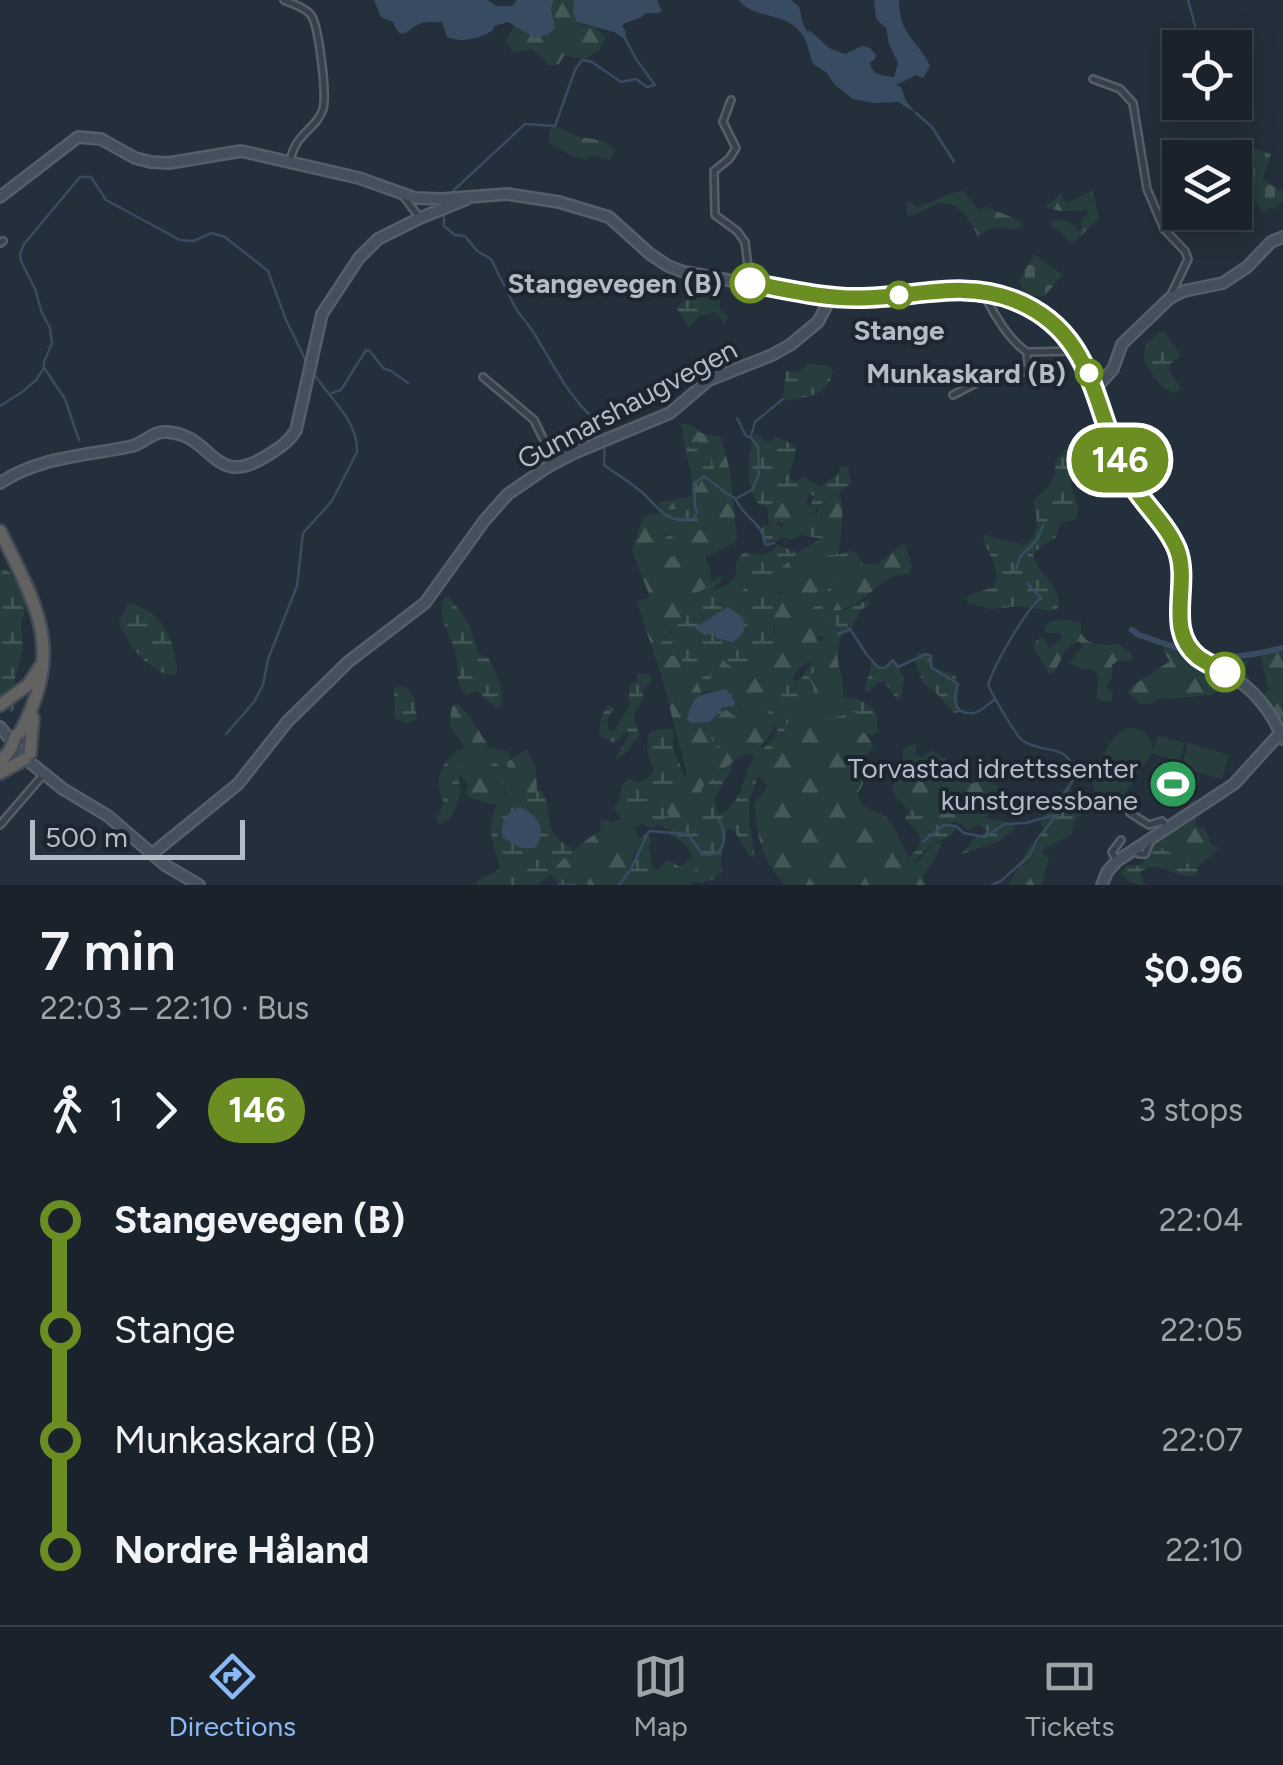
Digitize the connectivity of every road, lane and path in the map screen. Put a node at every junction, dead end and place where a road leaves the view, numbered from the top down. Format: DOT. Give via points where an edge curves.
graph roads {
  1 [pos="284,0"];
  2 [pos="1093,79"];
  3 [pos="731,100"];
  4 [pos="290,161"];
  5 [pos="404,195"];
  6 [pos="470,196"];
  7 [pos="0,197"];
  8 [pos="420,218"];
  9 [pos="1283,237"];
  10 [pos="750,283"];
  11 [pos="988,292"];
  12 [pos="831,297"];
  13 [pos="1170,298"];
  14 [pos="1078,351"];
  15 [pos="1027,352"];
  16 [pos="483,377"];
  17 [pos="1095,389"];
  18 [pos="953,395"];
  19 [pos="555,464"];
  20 [pos="0,483"];
  21 [pos="0,531"];
  22 [pos="44,643"];
  23 [pos="42,674"];
  24 [pos="38,694"];
  25 [pos="0,707"];
  26 [pos="23,722"];
  27 [pos="0,727"];
  28 [pos="1282,734"];
  29 [pos="22,750"];
  30 [pos="0,763"];
  31 [pos="41,770"];
  32 [pos="0,773"];
  33 [pos="1130,813"];
  34 [pos="0,825"];
  35 [pos="1168,827"];
  36 [pos="1121,840"];
  37 [pos="152,854"];
  38 [pos="1117,861"];
  39 [pos="199,885"];
  40 [pos="1102,885"];
  1 -- 4 [label="street" via="312,17 326,90 321,114 296,142"];
  2 -- 13 [label="street" via="1120,89 1134,103 1148,189 1164,229 1188,260"];
  3 -- 10 [label="street" via="723,122 736,148 714,171 715,215 745,242"];
  4 -- 5 [label="main road"];
  4 -- 7 [label="main road" via="233,151 151,162 82,136"];
  5 -- 6 [label="main road"];
  5 -- 8 [label="street"];
  6 -- 8 [label="main road"];
  6 -- 10 [label="main road" via="515,194 595,211 673,269"];
  8 -- 20 [label="main road" via="370,244 328,301 296,430 262,459 228,466 189,437 160,432 137,445 30,467"];
  9 -- 13 [label="main road" via="1224,283"];
  10 -- 12 [label="main road"];
  11 -- 12 [label="main road"];
  11 -- 14 [label="main road" via="1043,315"];
  11 -- 15 [label="street" via="996,319"];
  12 -- 19 [label="main road, Gunnarshaugvegen" via="814,326 781,350 710,380 659,418"];
  13 -- 17 [label="main road" via="1122,344 1113,369"];
  14 -- 15 [label="street"];
  14 -- 17 [label="main road"];
  15 -- 18 [label="street" via="1028,367 1020,374 995,373"];
  16 -- 19 [label="street" via="534,420"];
  17 -- 28 [label="main road" via="1128,476 1178,553 1179,621 1186,642 1253,693"];
  19 -- 37 [label="main road, Gunnarshaugvegen" via="499,503 425,603 330,679 236,786"];
  21 -- 22 [label="highway" via="33,599"];
  22 -- 23 [label="highway"];
  22 -- 25 [label="highway" via="35,676"];
  23 -- 24 [label="highway"];
  23 -- 29 [label="highway"];
  24 -- 26 [label="highway"];
  24 -- 29 [label="highway"];
  25 -- 26 [label="highway" via="18,705"];
  26 -- 29 [label="highway"];
  27 -- 29 [label="main road"];
  28 -- 35 [label="main road" via="1234,784"];
  29 -- 30 [label="highway"];
  29 -- 31 [label="main road"];
  29 -- 32 [label="highway"];
  31 -- 34 [label="street"];
  31 -- 37 [label="main road"];
  33 -- 35 [label="street"];
  35 -- 38 [label="main road"];
  36 -- 38 [label="street" via="1112,852"];
  37 -- 39 [label="main road"];
  38 -- 40 [label="main road"];
}
